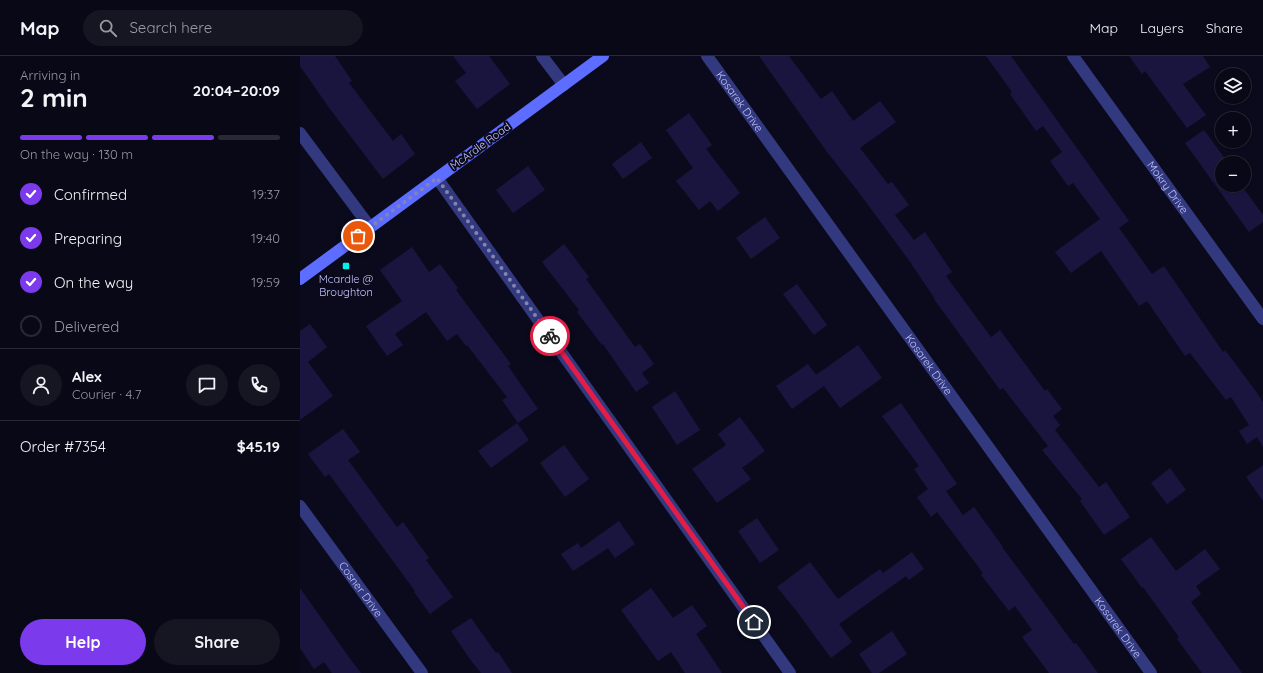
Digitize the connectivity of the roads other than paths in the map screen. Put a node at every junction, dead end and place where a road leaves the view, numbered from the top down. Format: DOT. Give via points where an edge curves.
graph roads {
  1 [pos="542,56"];
  2 [pos="603,56"];
  3 [pos="707,56"];
  4 [pos="1073,56"];
  5 [pos="564,85"];
  6 [pos="300,133"];
  7 [pos="437,178"];
  8 [pos="370,227"];
  9 [pos="300,279"];
  10 [pos="1263,319"];
  11 [pos="300,506"];
  12 [pos="422,673"];
  13 [pos="790,673"];
  14 [pos="1151,673"];
  1 -- 5 [label="street"];
  2 -- 5 [label="main road, McArdle Road"];
  3 -- 14 [label="street, Kosarek Drive"];
  4 -- 10 [label="street, Mokry Drive"];
  5 -- 7 [label="main road, McArdle Road"];
  6 -- 8 [label="street"];
  7 -- 8 [label="main road, McArdle Road"];
  7 -- 13 [label="street"];
  8 -- 9 [label="main road, McArdle Road"];
  11 -- 12 [label="street, Cosner Drive"];
}
